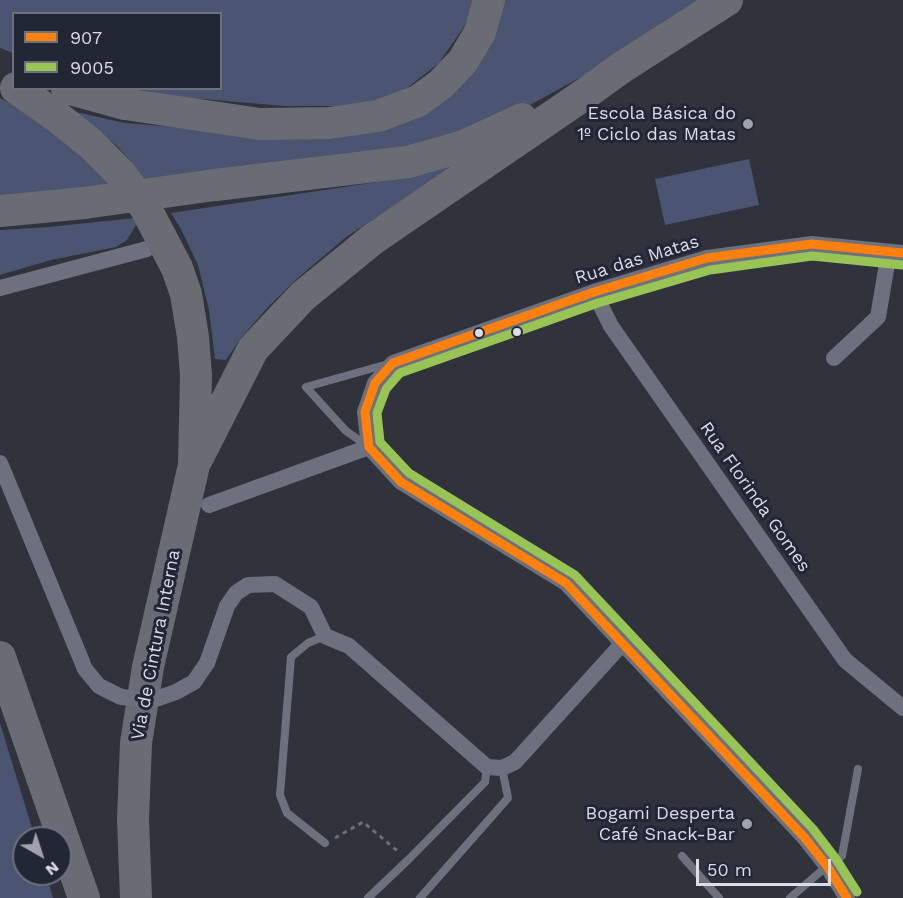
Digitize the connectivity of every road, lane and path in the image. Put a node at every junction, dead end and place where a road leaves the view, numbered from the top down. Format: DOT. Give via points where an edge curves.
graph roads {
  1 [pos="489,0"];
  2 [pos="727,0"];
  3 [pos="621,68"];
  4 [pos="0,76"];
  5 [pos="12,86"];
  6 [pos="18,90"];
  7 [pos="74,90"];
  8 [pos="5,211"];
  9 [pos="147,249"];
  10 [pos="896,253"];
  11 [pos="0,288"];
  12 [pos="594,292"];
  13 [pos="834,358"];
  14 [pos="393,363"];
  15 [pos="369,447"];
  16 [pos="0,463"];
  17 [pos="194,465"];
  18 [pos="209,505"];
  19 [pos="326,636"];
  20 [pos="622,644"];
  21 [pos="0,657"];
  22 [pos="903,708"];
  23 [pos="494,768"];
  24 [pos="858,769"];
  25 [pos="325,843"];
  26 [pos="682,856"];
  27 [pos="408,860"];
  28 [pos="827,866"];
  29 [pos="84,898"];
  30 [pos="136,898"];
  31 [pos="368,898"];
  32 [pos="420,898"];
  33 [pos="718,898"];
  34 [pos="790,898"];
  35 [pos="847,898"];
  1 -- 7 [label="highway" via="480,32 463,61 441,84 418,101 378,116 329,123 260,124 125,104"];
  2 -- 3 [label="highway"];
  3 -- 8 [label="highway, bridge" via="464,146 408,162"];
  3 -- 17 [label="highway" via="374,238 303,296 253,349"];
  4 -- 5 [label="highway"];
  6 -- 17 [label="highway" via="91,144 120,173 145,207 177,268 186,294 195,356"];
  9 -- 11 [label="street"];
  10 -- 12 [label="street, Rua das Matas" via="812,244 707,258"];
  10 -- 13 [label="street" via="878,317"];
  12 -- 14 [label="street, Rua das Matas"];
  12 -- 22 [label="street, Rua Florinda Gomes" via="611,326 845,660"];
  14 -- 15 [label="street" via="375,383 365,412"];
  14 -- 15 [label="lane" via="306,387 346,431"];
  15 -- 18 [label="street"];
  15 -- 20 [label="street" via="401,482 566,583"];
  16 -- 19 [label="street, bridge" via="85,669 99,686 121,697 153,700 194,682 207,663 227,606 248,585 275,584 311,607"];
  17 -- 30 [label="highway, Via de Cintura Interna" via="148,667 136,743"];
  19 -- 23 [label="street" via="349,646"];
  19 -- 25 [label="lane" via="308,643 291,657 280,795 287,813"];
  20 -- 23 [label="street" via="515,762"];
  20 -- 28 [label="street"];
  21 -- 29 [label="highway"];
  23 -- 27 [label="lane"];
  23 -- 32 [label="lane" via="508,798"];
  24 -- 28 [label="lane" via="842,856"];
  25 -- 27 [label="path" via="363,822"];
  26 -- 33 [label="lane"];
  27 -- 31 [label="lane"];
  28 -- 34 [label="lane"];
  28 -- 35 [label="street"];
}
